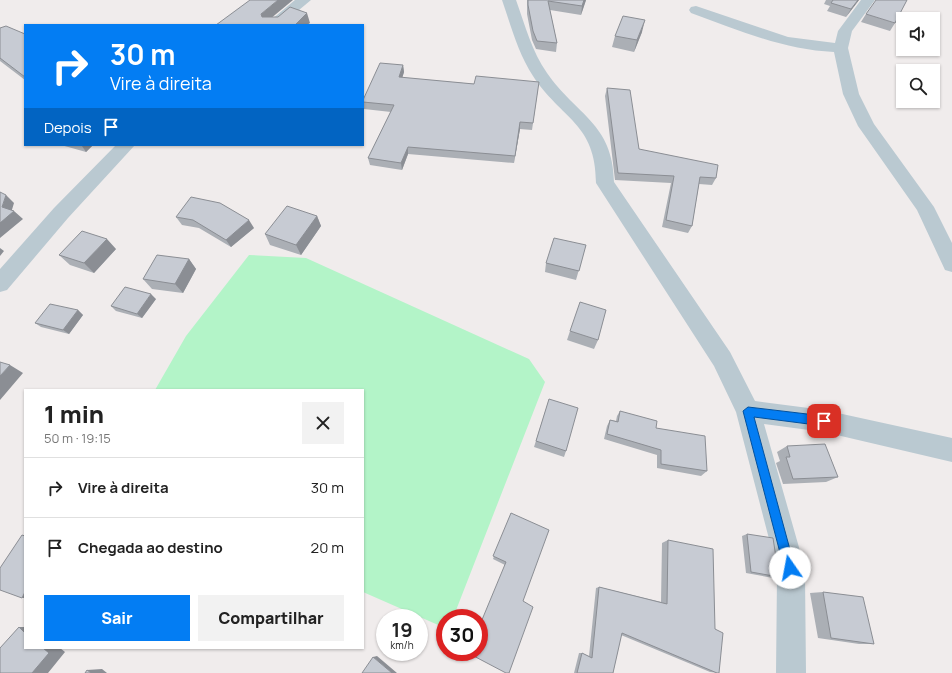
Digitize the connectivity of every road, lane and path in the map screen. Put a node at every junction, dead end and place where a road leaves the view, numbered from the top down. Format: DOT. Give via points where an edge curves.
graph roads {
  1 [pos="304,0"];
  2 [pos="509,0"];
  3 [pos="868,0"];
  4 [pos="696,10"];
  5 [pos="273,24"];
  6 [pos="841,48"];
  7 [pos="125,146"];
  8 [pos="952,264"];
  9 [pos="0,284"];
  10 [pos="748,411"];
  11 [pos="952,450"];
  12 [pos="791,673"];
  1 -- 5 [label="street"];
  2 -- 10 [label="street" via="525,44 540,75 550,89 588,127 598,142 604,161 606,183 722,359"];
  3 -- 6 [label="street" via="845,30"];
  4 -- 6 [label="street" via="774,38 822,49"];
  6 -- 8 [label="street" via="850,94 866,126 925,207"];
  7 -- 9 [label="street" via="81,189 34,241"];
  10 -- 11 [label="street" via="824,421"];
  10 -- 12 [label="street" via="788,558 791,577"];
}
